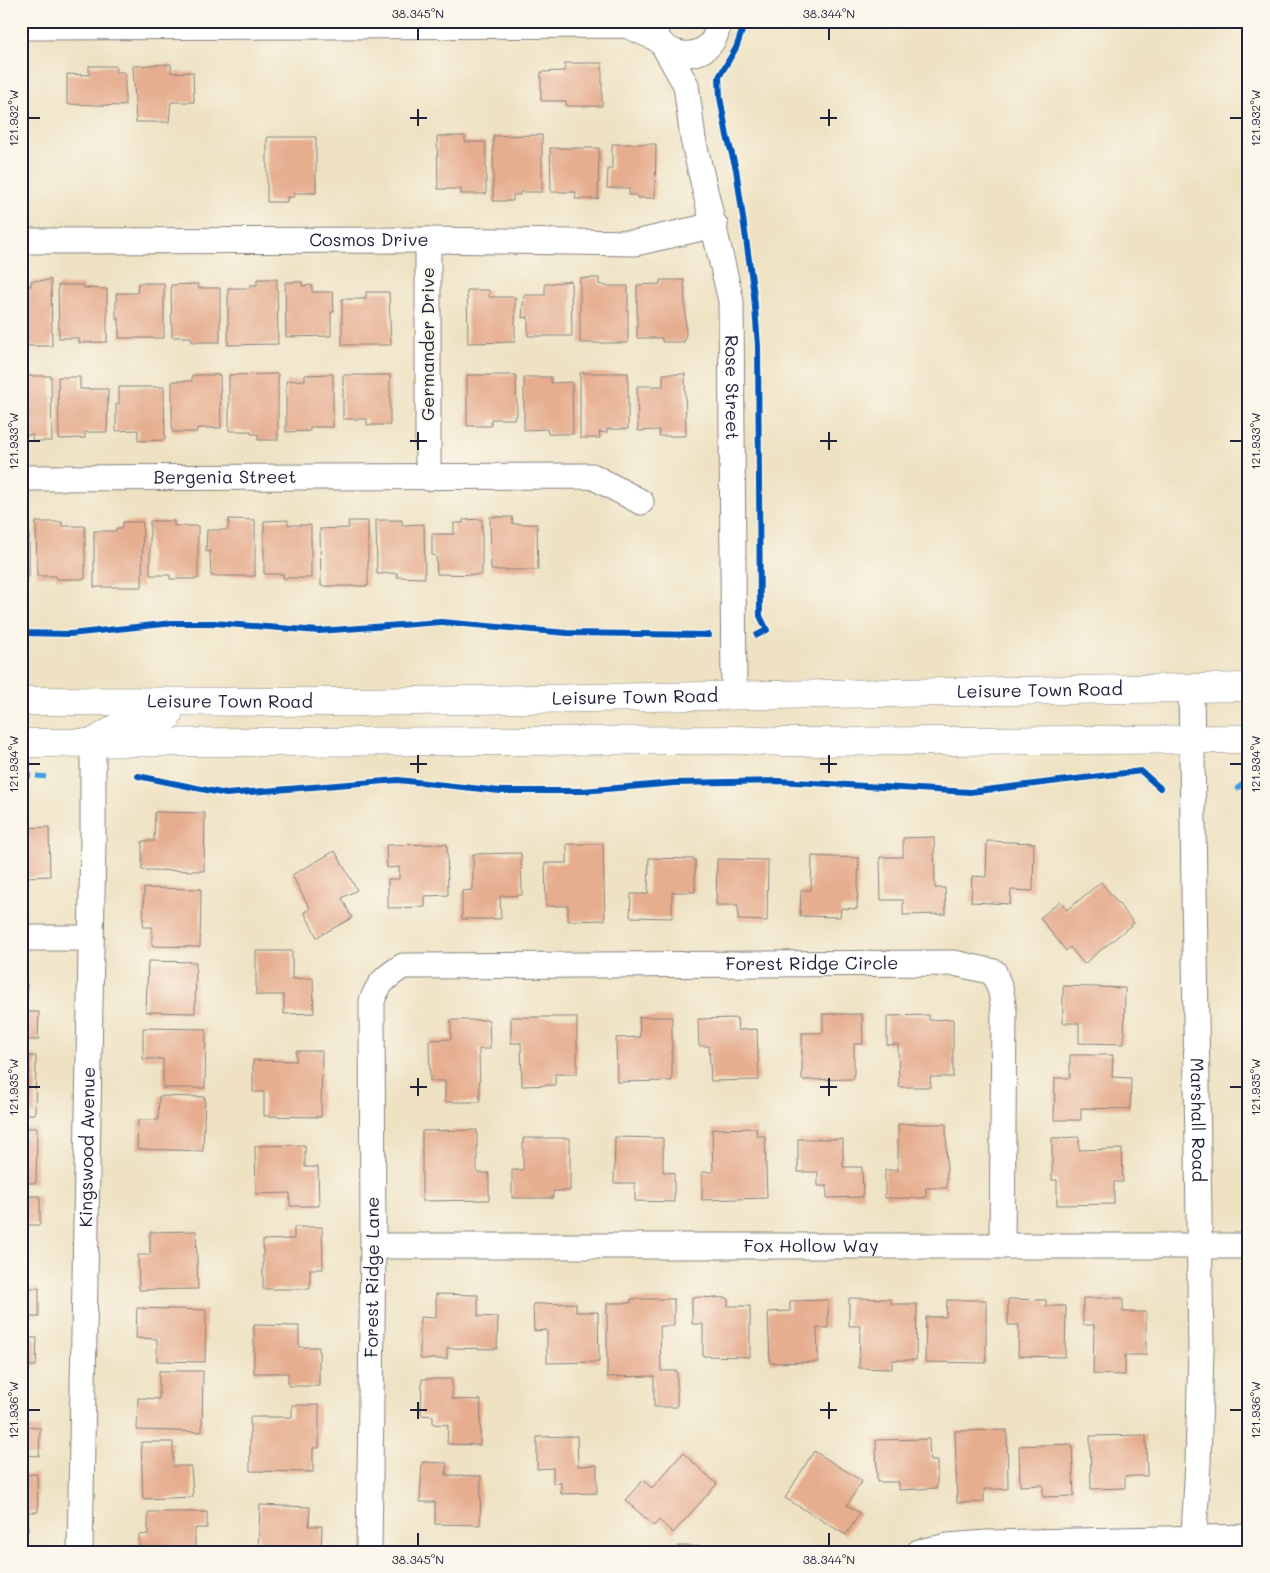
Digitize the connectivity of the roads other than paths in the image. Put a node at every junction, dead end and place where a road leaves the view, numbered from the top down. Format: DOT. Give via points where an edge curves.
graph roads {
  1 [pos="717,21"];
  2 [pos="437,23"];
  3 [pos="629,23"];
  4 [pos="21,27"];
  5 [pos="659,36"];
  6 [pos="703,50"];
  7 [pos="686,85"];
  8 [pos="715,225"];
  9 [pos="428,240"];
  10 [pos="21,241"];
  11 [pos="21,478"];
  12 [pos="428,478"];
  13 [pos="641,502"];
  14 [pos="1249,687"];
  15 [pos="1191,689"];
  16 [pos="734,694"];
  17 [pos="21,702"];
  18 [pos="356,702"];
  19 [pos="1249,738"];
  20 [pos="1193,740"];
  21 [pos="21,743"];
  22 [pos="93,743"];
  23 [pos="21,938"];
  24 [pos="91,938"];
  25 [pos="372,1001"];
  26 [pos="1002,1245"];
  27 [pos="373,1246"];
  28 [pos="1198,1246"];
  29 [pos="1249,1246"];
  30 [pos="1249,1537"];
  31 [pos="1194,1545"];
  32 [pos="80,1552"];
  33 [pos="369,1552"];
  34 [pos="920,1552"];
  1 -- 6 [label="street" via="716,35"];
  2 -- 3 [label="street"];
  2 -- 4 [label="street"];
  3 -- 5 [label="street"];
  5 -- 6 [label="street" via="684,55"];
  5 -- 7 [label="street, Rose Street"];
  6 -- 7 [label="street"];
  7 -- 8 [label="street, Rose Street" via="692,139"];
  8 -- 9 [label="street, Cosmos Drive" via="636,243"];
  8 -- 16 [label="street, Rose Street" via="732,301"];
  9 -- 10 [label="street, Cosmos Drive"];
  9 -- 12 [label="street, Germander Drive"];
  11 -- 12 [label="street, Bergenia Street"];
  12 -- 13 [label="street, Bergenia Street" via="592,476"];
  14 -- 15 [label="main road, Leisure Town Road"];
  15 -- 16 [label="main road, Leisure Town Road"];
  15 -- 20 [label="street, Marshall Road"];
  16 -- 18 [label="main road, Leisure Town Road"];
  17 -- 18 [label="main road, Leisure Town Road"];
  18 -- 22 [label="main road" via="151,717 121,725"];
  19 -- 20 [label="main road"];
  20 -- 22 [label="main road"];
  20 -- 28 [label="street, Marshall Road"];
  21 -- 22 [label="main road"];
  22 -- 24 [label="street, Kingswood Avenue"];
  23 -- 24 [label="street"];
  24 -- 32 [label="street, Kingswood Avenue"];
  25 -- 26 [label="street, Forest Ridge Circle" via="377,986 388,975 403,966 418,965 954,963 994,972 1004,1011"];
  25 -- 27 [label="street, Forest Ridge Lane"];
  26 -- 27 [label="street, Fox Hollow Way"];
  26 -- 28 [label="street, Fox Hollow Way"];
  27 -- 33 [label="street, Forest Ridge Lane"];
  28 -- 29 [label="street, Fox Hollow Way"];
  28 -- 31 [label="street, Marshall Road" via="1200,1349"];
  30 -- 31 [label="street"];
  31 -- 34 [label="street" via="986,1543"];
}
